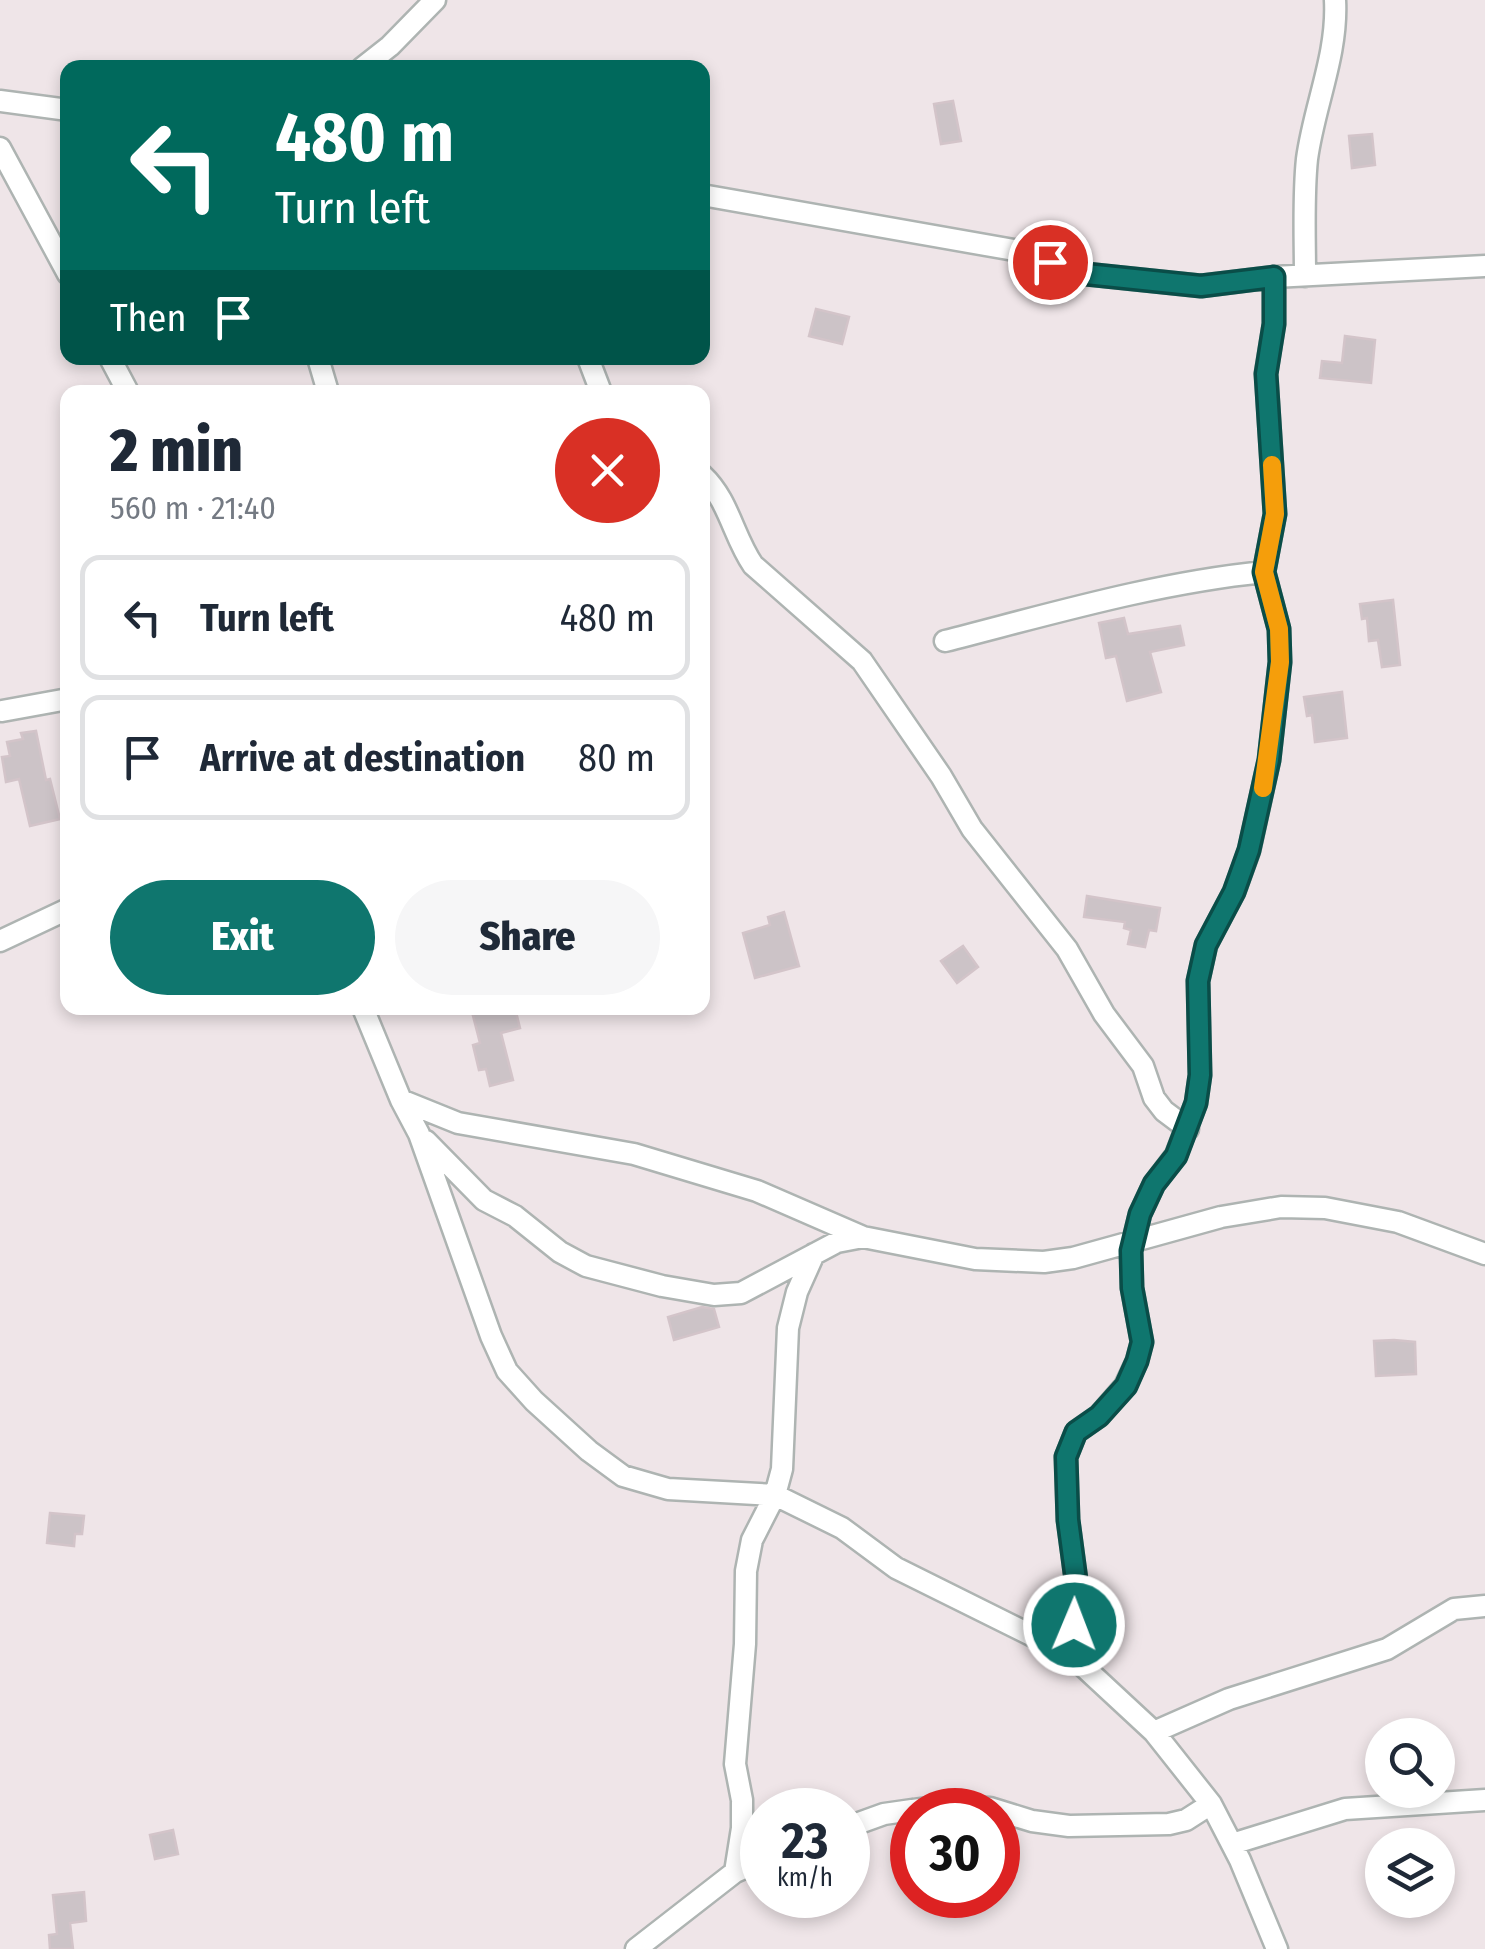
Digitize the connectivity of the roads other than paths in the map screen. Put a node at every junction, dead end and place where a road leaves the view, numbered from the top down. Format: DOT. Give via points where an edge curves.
graph roads {
  1 [pos="435,0"];
  2 [pos="1335,0"];
  3 [pos="372,60"];
  4 [pos="0,100"];
  5 [pos="60,109"];
  6 [pos="0,148"];
  7 [pos="710,195"];
  8 [pos="60,259"];
  9 [pos="1485,266"];
  10 [pos="1305,276"];
  11 [pos="1274,277"];
  12 [pos="710,483"];
  13 [pos="1264,572"];
  14 [pos="945,641"];
  15 [pos="60,701"];
  16 [pos="2,711"];
  17 [pos="60,913"];
  18 [pos="0,941"];
  19 [pos="366,1015"];
  20 [pos="401,1100"];
  21 [pos="1188,1129"];
  22 [pos="419,1134"];
  23 [pos="1485,1232"];
  24 [pos="864,1237"];
  25 [pos="1135,1239"];
  26 [pos="1462,1244"];
  27 [pos="815,1253"];
  28 [pos="1485,1254"];
  29 [pos="774,1495"];
  30 [pos="1485,1606"];
  31 [pos="1071,1656"];
  32 [pos="1154,1732"];
  33 [pos="1485,1800"];
  34 [pos="1211,1804"];
  35 [pos="1020,1817"];
  36 [pos="1232,1844"];
  37 [pos="740,1870"];
  38 [pos="736,1872"];
  39 [pos="636,1949"];
  40 [pos="1277,1949"];
  1 -- 3 [label="street"];
  2 -- 10 [label="street" via="1329,66 1307,162"];
  4 -- 5 [label="street"];
  6 -- 8 [label="street"];
  7 -- 11 [label="street" via="1014,250 1086,274 1201,286"];
  9 -- 10 [label="street"];
  10 -- 11 [label="street"];
  11 -- 13 [label="street" via="1266,374 1275,514"];
  12 -- 21 [label="street" via="753,565 872,673 972,829 1067,949 1143,1066 1154,1098"];
  13 -- 14 [label="street" via="1150,589"];
  13 -- 21 [label="street" via="1280,662 1269,760 1249,850 1206,945 1198,981 1200,1075"];
  15 -- 16 [label="street"];
  17 -- 18 [label="street"];
  19 -- 20 [label="street"];
  20 -- 22 [label="street"];
  20 -- 24 [label="street" via="458,1123 634,1154 757,1191"];
  21 -- 25 [label="street" via="1154,1184"];
  22 -- 27 [label="street" via="484,1200 586,1266 714,1295 742,1293"];
  22 -- 29 [label="street" via="491,1336 507,1371 534,1401 623,1476 668,1489"];
  23 -- 26 [label="street"];
  24 -- 25 [label="street" via="1014,1263 1073,1258"];
  24 -- 27 [label="street"];
  25 -- 26 [label="street" via="1280,1207 1398,1222"];
  25 -- 31 [label="street" via="1132,1288 1142,1342 1137,1361 1126,1386 1076,1432 1066,1457 1078,1595"];
  26 -- 28 [label="street"];
  27 -- 29 [label="street" via="788,1328 782,1469"];
  29 -- 31 [label="street" via="842,1528 896,1568"];
  29 -- 38 [label="street" via="752,1540 746,1571"];
  30 -- 32 [label="street" via="1454,1609 1387,1649 1229,1699"];
  31 -- 32 [label="street"];
  32 -- 34 [label="street"];
  33 -- 36 [label="street" via="1346,1810"];
  34 -- 35 [label="street" via="1169,1824 1086,1826"];
  34 -- 36 [label="street"];
  36 -- 40 [label="street"];
  37 -- 38 [label="street"];
  38 -- 39 [label="street"];
}
